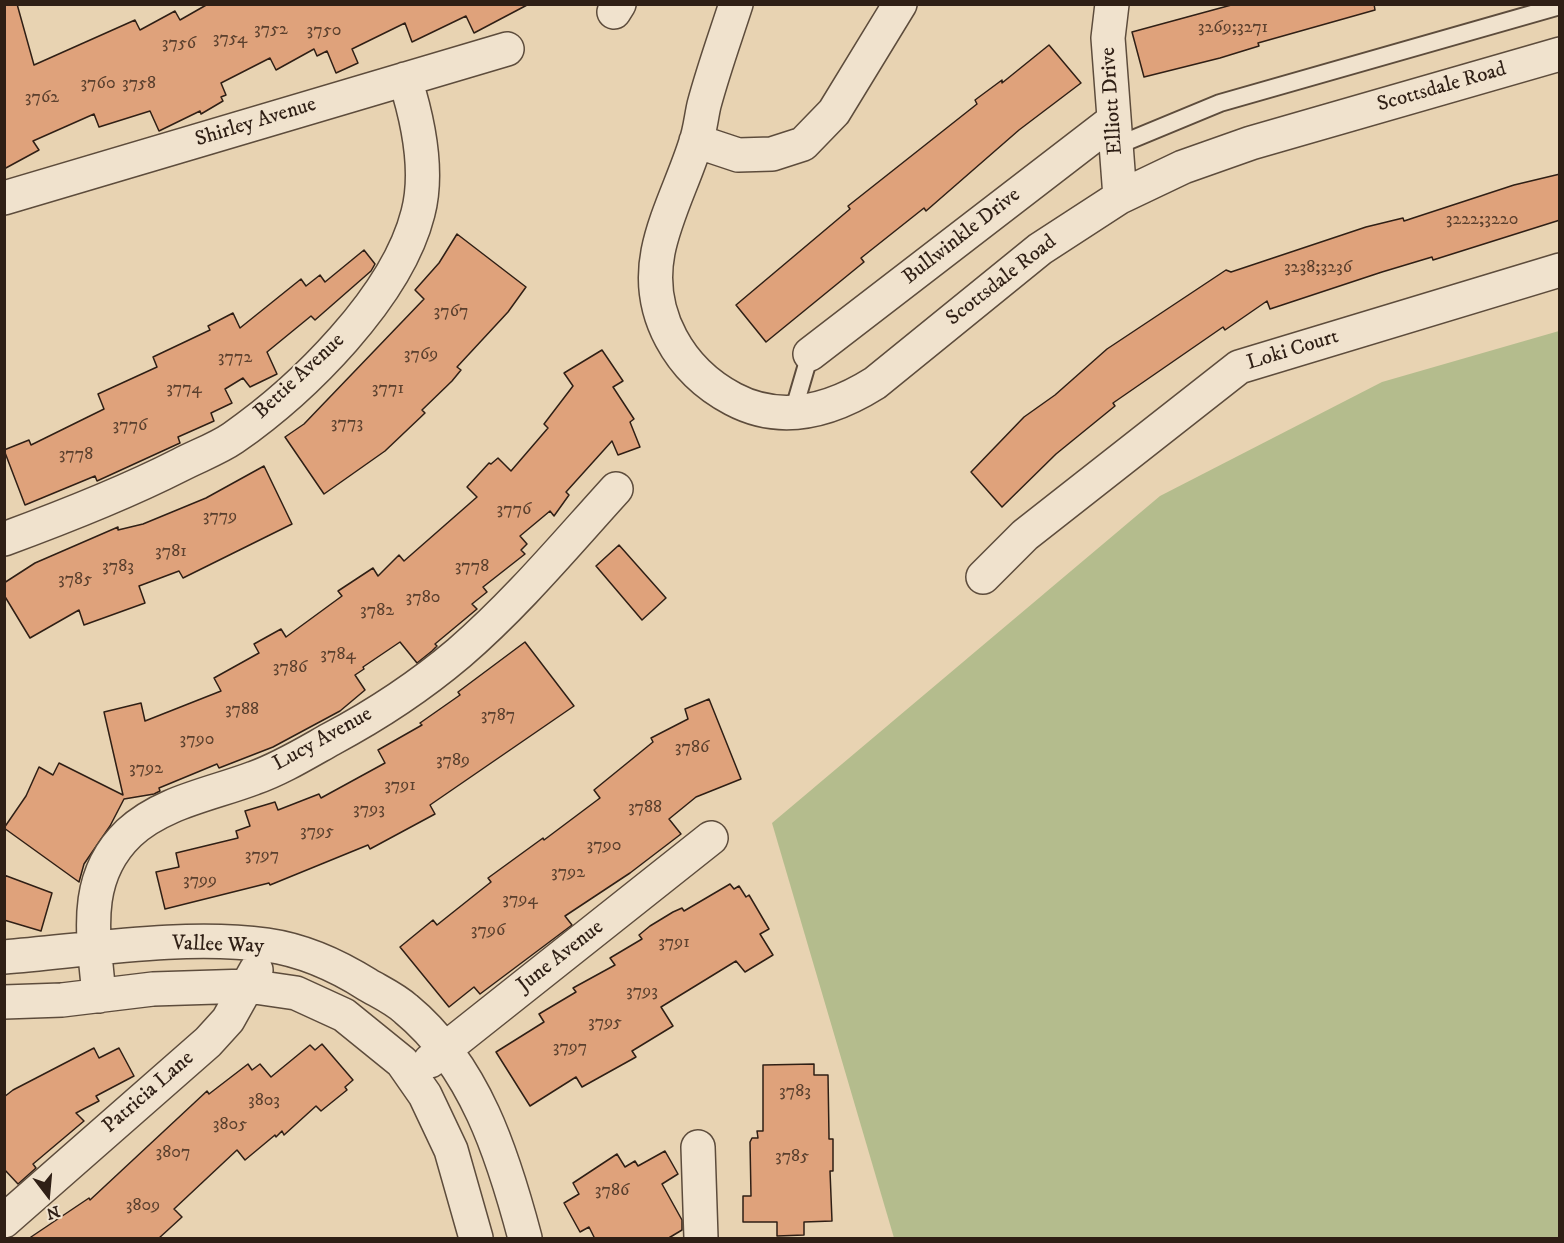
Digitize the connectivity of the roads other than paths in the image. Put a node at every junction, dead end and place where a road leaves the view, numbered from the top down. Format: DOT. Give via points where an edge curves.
graph roads {
  1 [pos="736,4"];
  2 [pos="900,4"];
  3 [pos="1112,4"];
  4 [pos="1560,6"];
  5 [pos="507,49"];
  6 [pos="1560,54"];
  7 [pos="405,79"];
  8 [pos="1115,133"];
  9 [pos="696,141"];
  10 [pos="1120,197"];
  11 [pos="4,198"];
  12 [pos="1560,270"];
  13 [pos="810,354"];
  14 [pos="793,412"];
  15 [pos="616,489"];
  16 [pos="4,540"];
  17 [pos="983,577"];
  18 [pos="711,838"];
  19 [pos="268,946"];
  20 [pos="95,950"];
  21 [pos="4,957"];
  22 [pos="249,986"];
  23 [pos="99,996"];
  24 [pos="4,1002"];
  25 [pos="446,1048"];
  26 [pos="412,1076"];
  27 [pos="698,1147"];
  28 [pos="4,1221"];
  29 [pos="476,1239"];
  30 [pos="525,1239"];
  31 [pos="701,1239"];
  1 -- 9 [label="street, Scottsdale Road"];
  2 -- 9 [label="street" via="834,112 803,144 772,154 738,155"];
  3 -- 8 [label="street, Elliott Drive" via="1108,38"];
  4 -- 8 [label="lane"];
  5 -- 7 [label="street, Shirley Avenue"];
  6 -- 10 [label="street, Scottsdale Road" via="1251,143 1184,167"];
  7 -- 11 [label="street, Shirley Avenue"];
  7 -- 16 [label="street, Bettie Avenue" via="418,136 422,178 418,212 408,246 384,288 344,338 290,393 232,439 120,495"];
  8 -- 10 [label="street, Elliott Drive"];
  8 -- 13 [label="street, Bullwinkle Drive"];
  9 -- 14 [label="street, Scottsdale Road" via="658,252 660,312 672,342 692,370 716,390 741,404"];
  10 -- 14 [label="street, Scottsdale Road" via="1040,249 875,383 846,401"];
  12 -- 17 [label="street, Loki Court" via="1239,367 1025,535"];
  13 -- 14 [label="lane"];
  15 -- 20 [label="street, Lucy Avenue" via="476,636 411,690 256,778 155,814 129,834 107,864 95,890"];
  18 -- 25 [label="street, June Avenue"];
  19 -- 20 [label="street, Vallee Way" via="186,942"];
  19 -- 22 [label="street, Patricia Lane"];
  19 -- 25 [label="street, Vallee Way" via="339,967 406,1008"];
  20 -- 21 [label="street, Vallee Way"];
  20 -- 23 [label="street, Lucy Avenue"];
  22 -- 23 [label="street, Vallee Way" via="153,989"];
  22 -- 26 [label="street, Vallee Way" via="296,993 344,1016 402,1062"];
  22 -- 28 [label="street, Patricia Lane" via="228,1020 208,1042"];
  23 -- 24 [label="street, Vallee Way"];
  25 -- 26 [label="street, June Avenue"];
  25 -- 30 [label="street, Vallee Way" via="481,1109 510,1180"];
  26 -- 29 [label="street, Vallee Way" via="451,1150"];
  27 -- 31 [label="street"];
}
